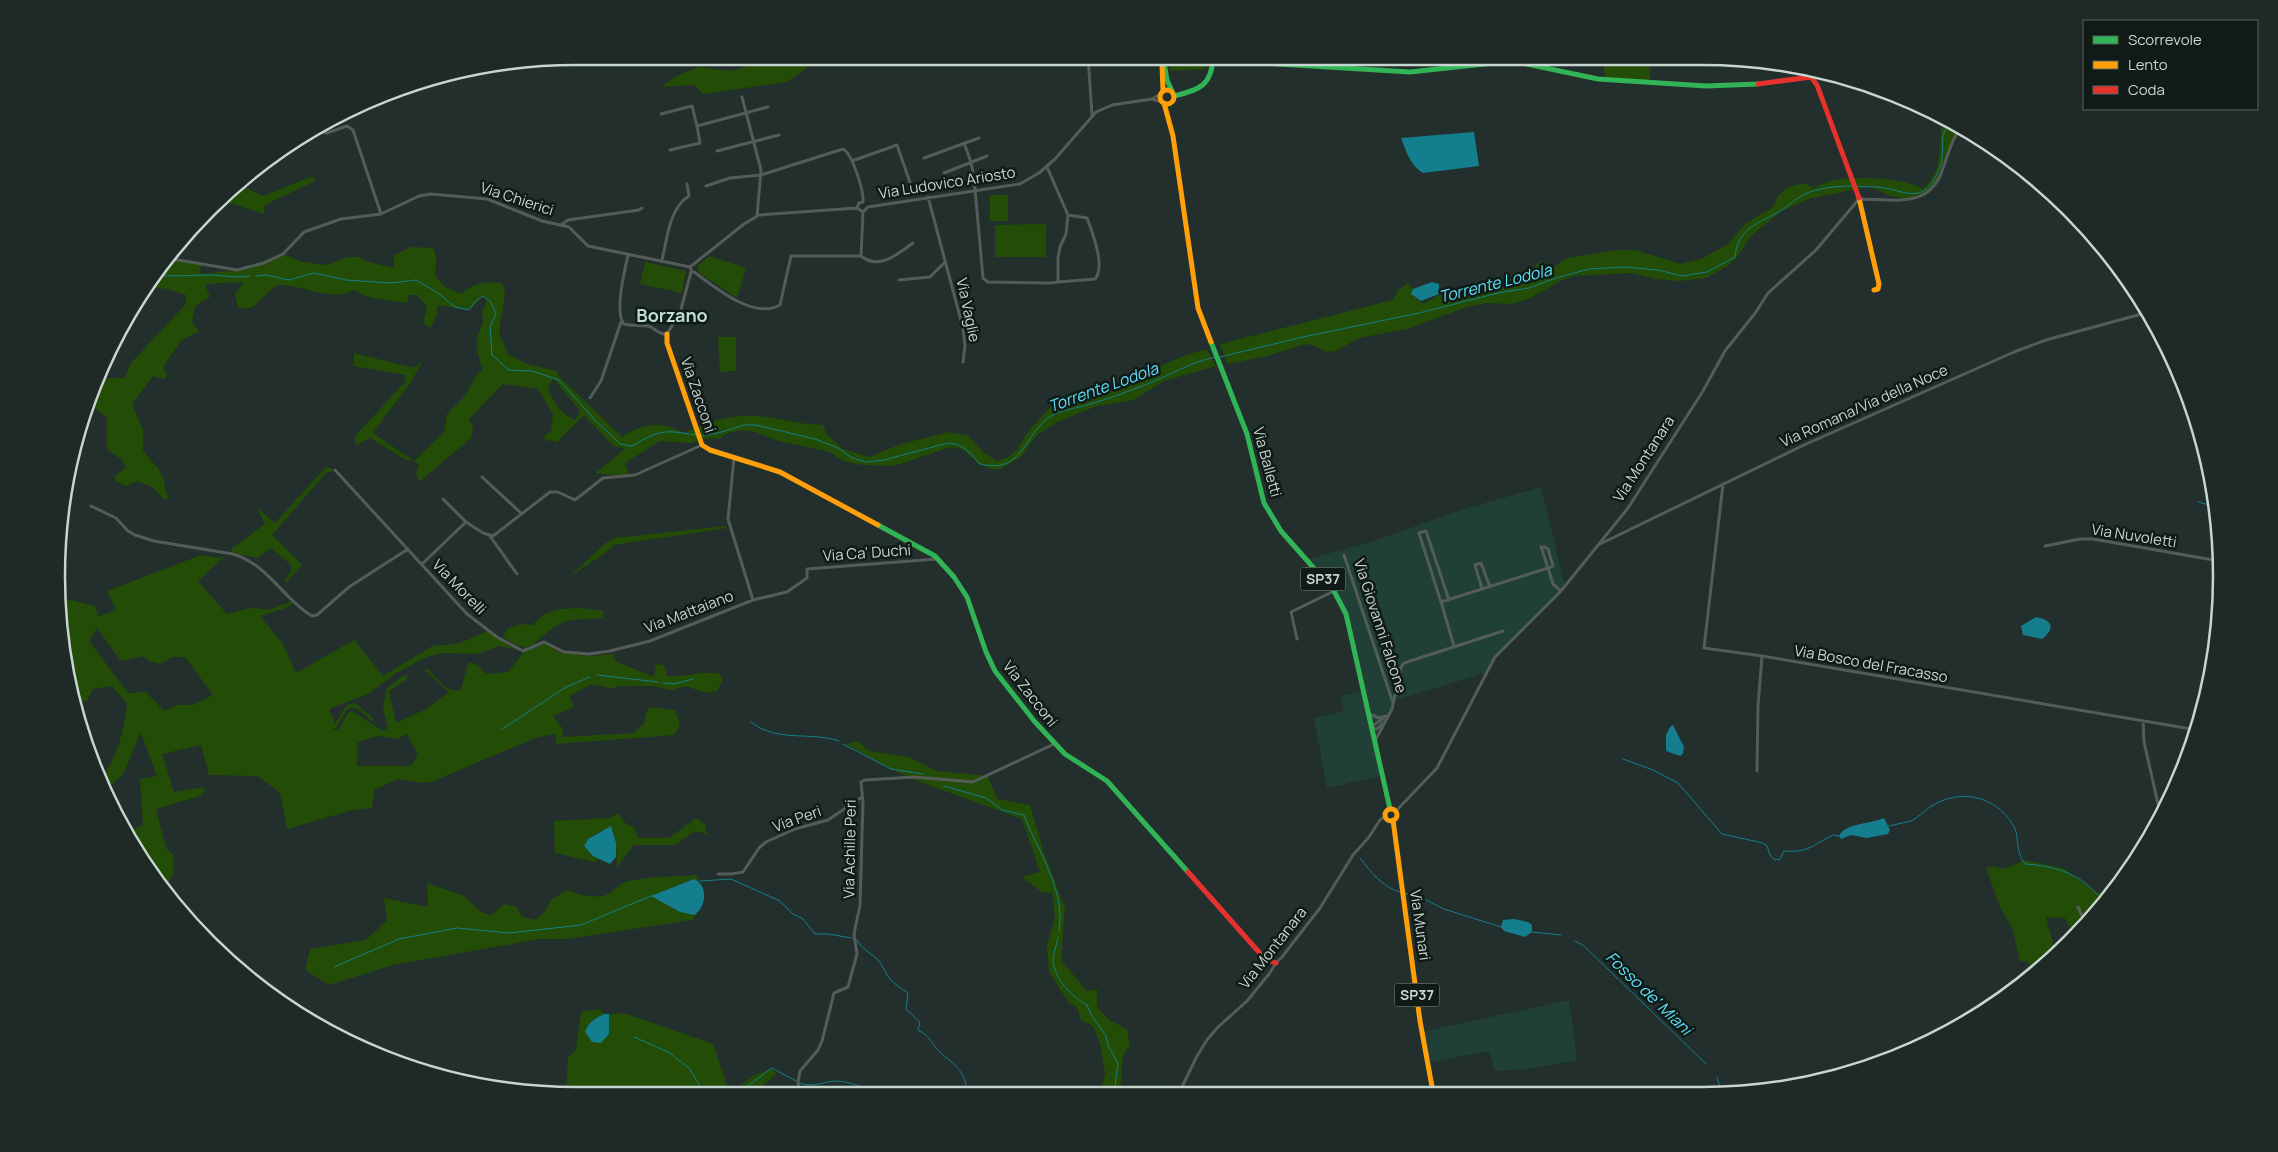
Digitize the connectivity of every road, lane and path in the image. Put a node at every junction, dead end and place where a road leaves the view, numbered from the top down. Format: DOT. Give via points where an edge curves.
graph roads {
  1 [pos="1089,65"];
  2 [pos="1163,65"];
  3 [pos="1164,65"];
  4 [pos="1213,65"];
  5 [pos="1312,65"];
  6 [pos="1475,65"];
  7 [pos="1531,65"];
  8 [pos="1812,78"];
  9 [pos="1162,92"];
  10 [pos="1173,93"];
  11 [pos="742,97"];
  12 [pos="1152,99"];
  13 [pos="1172,102"];
  14 [pos="1163,103"];
  15 [pos="768,107"];
  16 [pos="747,112"];
  17 [pos="661,114"];
  18 [pos="1092,115"];
  19 [pos="697,126"];
  20 [pos="1172,130"];
  21 [pos="323,132"];
  22 [pos="1957,133"];
  23 [pos="779,135"];
  24 [pos="979,138"];
  25 [pos="755,142"];
  26 [pos="964,143"];
  27 [pos="670,150"];
  28 [pos="717,151"];
  29 [pos="988,156"];
  30 [pos="924,158"];
  31 [pos="852,161"];
  32 [pos="971,162"];
  33 [pos="1047,167"];
  34 [pos="944,173"];
  35 [pos="761,175"];
  36 [pos="687,184"];
  37 [pos="706,186"];
  38 [pos="915,192"];
  39 [pos="975,192"];
  40 [pos="928,197"];
  41 [pos="1858,199"];
  42 [pos="863,202"];
  43 [pos="868,207"];
  44 [pos="642,208"];
  45 [pos="857,208"];
  46 [pos="863,212"];
  47 [pos="381,214"];
  48 [pos="1068,215"];
  49 [pos="757,217"];
  50 [pos="562,225"];
  51 [pos="913,243"];
  52 [pos="628,255"];
  53 [pos="861,256"];
  54 [pos="175,260"];
  55 [pos="662,260"];
  56 [pos="944,262"];
  57 [pos="692,269"];
  58 [pos="899,280"];
  59 [pos="1058,282"];
  60 [pos="1874,290"];
  61 [pos="2141,314"];
  62 [pos="622,322"];
  63 [pos="667,334"];
  64 [pos="963,362"];
  65 [pos="590,398"];
  66 [pos="701,444"];
  67 [pos="734,457"];
  68 [pos="335,470"];
  69 [pos="482,477"];
  70 [pos="1723,484"];
  71 [pos="443,499"];
  72 [pos="91,506"];
  73 [pos="522,514"];
  74 [pos="466,522"];
  75 [pos="490,536"];
  76 [pos="1597,545"];
  77 [pos="2045,546"];
  78 [pos="408,549"];
  79 [pos="1344,555"];
  80 [pos="938,559"];
  81 [pos="2212,559"];
  82 [pos="422,564"];
  83 [pos="1548,568"];
  84 [pos="517,574"];
  85 [pos="1490,586"];
  86 [pos="1482,589"];
  87 [pos="1561,591"];
  88 [pos="1334,592"];
  89 [pos="753,600"];
  90 [pos="1448,600"];
  91 [pos="1441,602"];
  92 [pos="1503,631"];
  93 [pos="1297,639"];
  94 [pos="1454,646"];
  95 [pos="522,651"];
  96 [pos="1762,656"];
  97 [pos="1394,704"];
  98 [pos="1369,714"];
  99 [pos="1387,718"];
  100 [pos="2143,721"];
  101 [pos="1372,727"];
  102 [pos="2190,729"];
  103 [pos="1375,741"];
  104 [pos="1054,744"];
  105 [pos="1757,771"];
  106 [pos="862,796"];
  107 [pos="2158,806"];
  108 [pos="1393,810"];
  109 [pos="1386,816"];
  110 [pos="1393,820"];
  111 [pos="718,874"];
  112 [pos="2078,907"];
  113 [pos="2083,917"];
  114 [pos="1276,963"];
  115 [pos="799,1087"];
  116 [pos="1182,1087"];
  117 [pos="1432,1087"];
  1 -- 18 [label="street"];
  2 -- 9 [label="street, Via Balletti"];
  3 -- 10 [label="street"];
  4 -- 10 [label="street" via="1212,74 1205,85 1196,91"];
  5 -- 6 [label="street" via="1410,72"];
  7 -- 8 [label="street" via="1598,79 1706,86 1742,86"];
  8 -- 41 [label="street"];
  9 -- 10 [label="street" via="1168,89"];
  9 -- 12 [label="street, Via Ludovico Ariosto"];
  9 -- 14 [label="street, Via Balletti"];
  10 -- 13 [label="street, Via Balletti"];
  11 -- 16 [label="street"];
  12 -- 14 [label="street, Via Ludovico Ariosto"];
  12 -- 18 [label="street, Via Ludovico Ariosto" via="1112,105"];
  13 -- 14 [label="street"];
  13 -- 20 [label="street, Via Balletti / SP37"];
  14 -- 20 [label="street, Via Balletti"];
  15 -- 16 [label="street"];
  16 -- 19 [label="street"];
  16 -- 25 [label="street"];
  17 -- 19 [label="street" via="692,106"];
  18 -- 33 [label="street, Via Ludovico Ariosto"];
  19 -- 27 [label="street" via="700,143"];
  20 -- 88 [label="street, Via Balletti / SP37" via="1194,293 1203,325 1247,434 1267,510 1281,532"];
  21 -- 47 [label="street" via="347,126 353,130"];
  22 -- 41 [label="street" via="1939,180 1926,195"];
  23 -- 25 [label="street"];
  24 -- 26 [label="street"];
  25 -- 28 [label="street"];
  25 -- 35 [label="street"];
  26 -- 30 [label="street"];
  26 -- 32 [label="street"];
  29 -- 32 [label="street"];
  31 -- 35 [label="street" via="850,154 843,149"];
  31 -- 38 [label="street" via="897,145"];
  31 -- 42 [label="street"];
  32 -- 34 [label="street"];
  32 -- 39 [label="street"];
  33 -- 39 [label="street, Via Ludovico Ariosto" via="1020,184"];
  33 -- 48 [label="street"];
  35 -- 37 [label="street" via="730,178"];
  35 -- 49 [label="street"];
  36 -- 55 [label="street" via="689,196 677,208"];
  39 -- 40 [label="street, Via Ludovico Ariosto"];
  39 -- 59 [label="street" via="982,270 986,281"];
  40 -- 43 [label="street, Via Ludovico Ariosto"];
  40 -- 56 [label="street, Via Vaglie"];
  41 -- 60 [label="street" via="1879,284"];
  41 -- 76 [label="street, Via Montanara" via="1816,250 1768,293 1725,351 1628,508"];
  42 -- 43 [label="street"];
  42 -- 45 [label="street"];
  43 -- 46 [label="street"];
  44 -- 50 [label="street, Via Chierici" via="568,220"];
  45 -- 46 [label="street"];
  45 -- 49 [label="street"];
  46 -- 53 [label="street"];
  47 -- 50 [label="street, Via Chierici" via="419,196 454,194 487,199 542,221"];
  47 -- 54 [label="street, Via Chierici" via="341,219 304,232 283,254 237,270"];
  48 -- 59 [label="street" via="1058,258"];
  48 -- 59 [label="street" via="1087,218 1098,250 1098,274 1095,279"];
  49 -- 57 [label="street" via="744,224"];
  50 -- 52 [label="street, Via Chierici" via="573,230 588,246"];
  51 -- 53 [label="street" via="886,261 866,260"];
  52 -- 55 [label="street, Via Chierici"];
  52 -- 62 [label="street" via="621,296"];
  53 -- 57 [label="street, Via Chierici" via="793,254 789,258 780,305 772,308 743,305"];
  55 -- 57 [label="street, Via Chierici"];
  56 -- 58 [label="street, Via Vaglie" via="930,277"];
  56 -- 64 [label="street, Via Vaglie" via="964,338"];
  57 -- 63 [label="street" via="680,313"];
  61 -- 70 [label="street, Via Romana/Via della Noce" via="2030,345"];
  62 -- 63 [label="street" via="631,326 650,326 660,334"];
  62 -- 65 [label="street" via="601,381"];
  63 -- 66 [label="street, Via Zacconi"];
  66 -- 67 [label="street, Via Zacconi"];
  66 -- 73 [label="street" via="630,477 603,478 575,500 553,491"];
  67 -- 80 [label="street, Via Zacconi" via="780,472"];
  67 -- 89 [label="street, Via Mattaiano" via="728,518"];
  68 -- 78 [label="street, Via Morelli"];
  69 -- 73 [label="street"];
  70 -- 76 [label="street, Via Romana/Via della Noce"];
  70 -- 96 [label="street, Via Bosco del Fracasso" via="1704,648"];
  71 -- 74 [label="street"];
  72 -- 78 [label="street" via="116,518 135,535 239,556 270,577 312,616 349,587"];
  73 -- 75 [label="street"];
  74 -- 75 [label="street"];
  74 -- 82 [label="street"];
  75 -- 84 [label="street"];
  76 -- 87 [label="street, Via Montanara"];
  77 -- 81 [label="street, Via Nuvoletti" via="2093,539"];
  78 -- 82 [label="street, Via Morelli"];
  79 -- 97 [label="street, Via Giovanni Falcone"];
  80 -- 89 [label="street, Via Ca' Duchi" via="807,569 807,578 787,592"];
  80 -- 104 [label="street, Via Zacconi" via="966,594 995,671"];
  82 -- 95 [label="street, Via Morelli" via="471,618"];
  83 -- 83 [label="street" via="1553,566 1544,546 1541,547"];
  83 -- 85 [label="street"];
  83 -- 87 [label="street" via="1553,584"];
  85 -- 86 [label="street"];
  85 -- 86 [label="street" via="1481,564 1475,565"];
  86 -- 90 [label="street"];
  87 -- 108 [label="street, Via Montanara" via="1495,658 1437,768"];
  88 -- 93 [label="street" via="1291,612"];
  88 -- 98 [label="street, Via Balletti / SP37" via="1348,618"];
  89 -- 95 [label="street, Via Mattaiano" via="650,641 610,651 589,654 564,652 544,642"];
  90 -- 91 [label="street"];
  90 -- 91 [label="street" via="1426,531 1418,533"];
  91 -- 94 [label="street"];
  92 -- 94 [label="street"];
  94 -- 97 [label="street" via="1404,663"];
  96 -- 100 [label="street, Via Bosco del Fracasso"];
  96 -- 105 [label="street"];
  97 -- 99 [label="street"];
  98 -- 99 [label="street"];
  98 -- 101 [label="street, Via Balletti / SP37"];
  99 -- 101 [label="street" via="1380,727"];
  99 -- 103 [label="street"];
  100 -- 102 [label="street, Via Bosco del Fracasso"];
  100 -- 107 [label="street" via="2144,742"];
  101 -- 103 [label="street, Via Balletti / SP37"];
  103 -- 108 [label="street, Via Balletti / SP37"];
  104 -- 106 [label="street, Via Achille Peri" via="973,782 936,777 865,780 861,782"];
  104 -- 114 [label="street, Via Zacconi" via="1107,781 1265,959"];
  106 -- 111 [label="street, Via Peri" via="828,820 795,829 766,842 743,872"];
  106 -- 115 [label="street, Via Achille Peri" via="860,898 854,938 857,952 850,984 836,990 833,995 822,1041 800,1071"];
  108 -- 109 [label="street" via="1386,812"];
  108 -- 110 [label="street, Via Munari / SP37" via="1397,817"];
  109 -- 110 [label="street"];
  109 -- 114 [label="street, Via Montanara" via="1353,855 1320,908"];
  110 -- 117 [label="street, Via Munari / SP37"];
  112 -- 113 [label="street"];
  114 -- 116 [label="street, Via Montanara" via="1257,989 1207,1040"];
}
